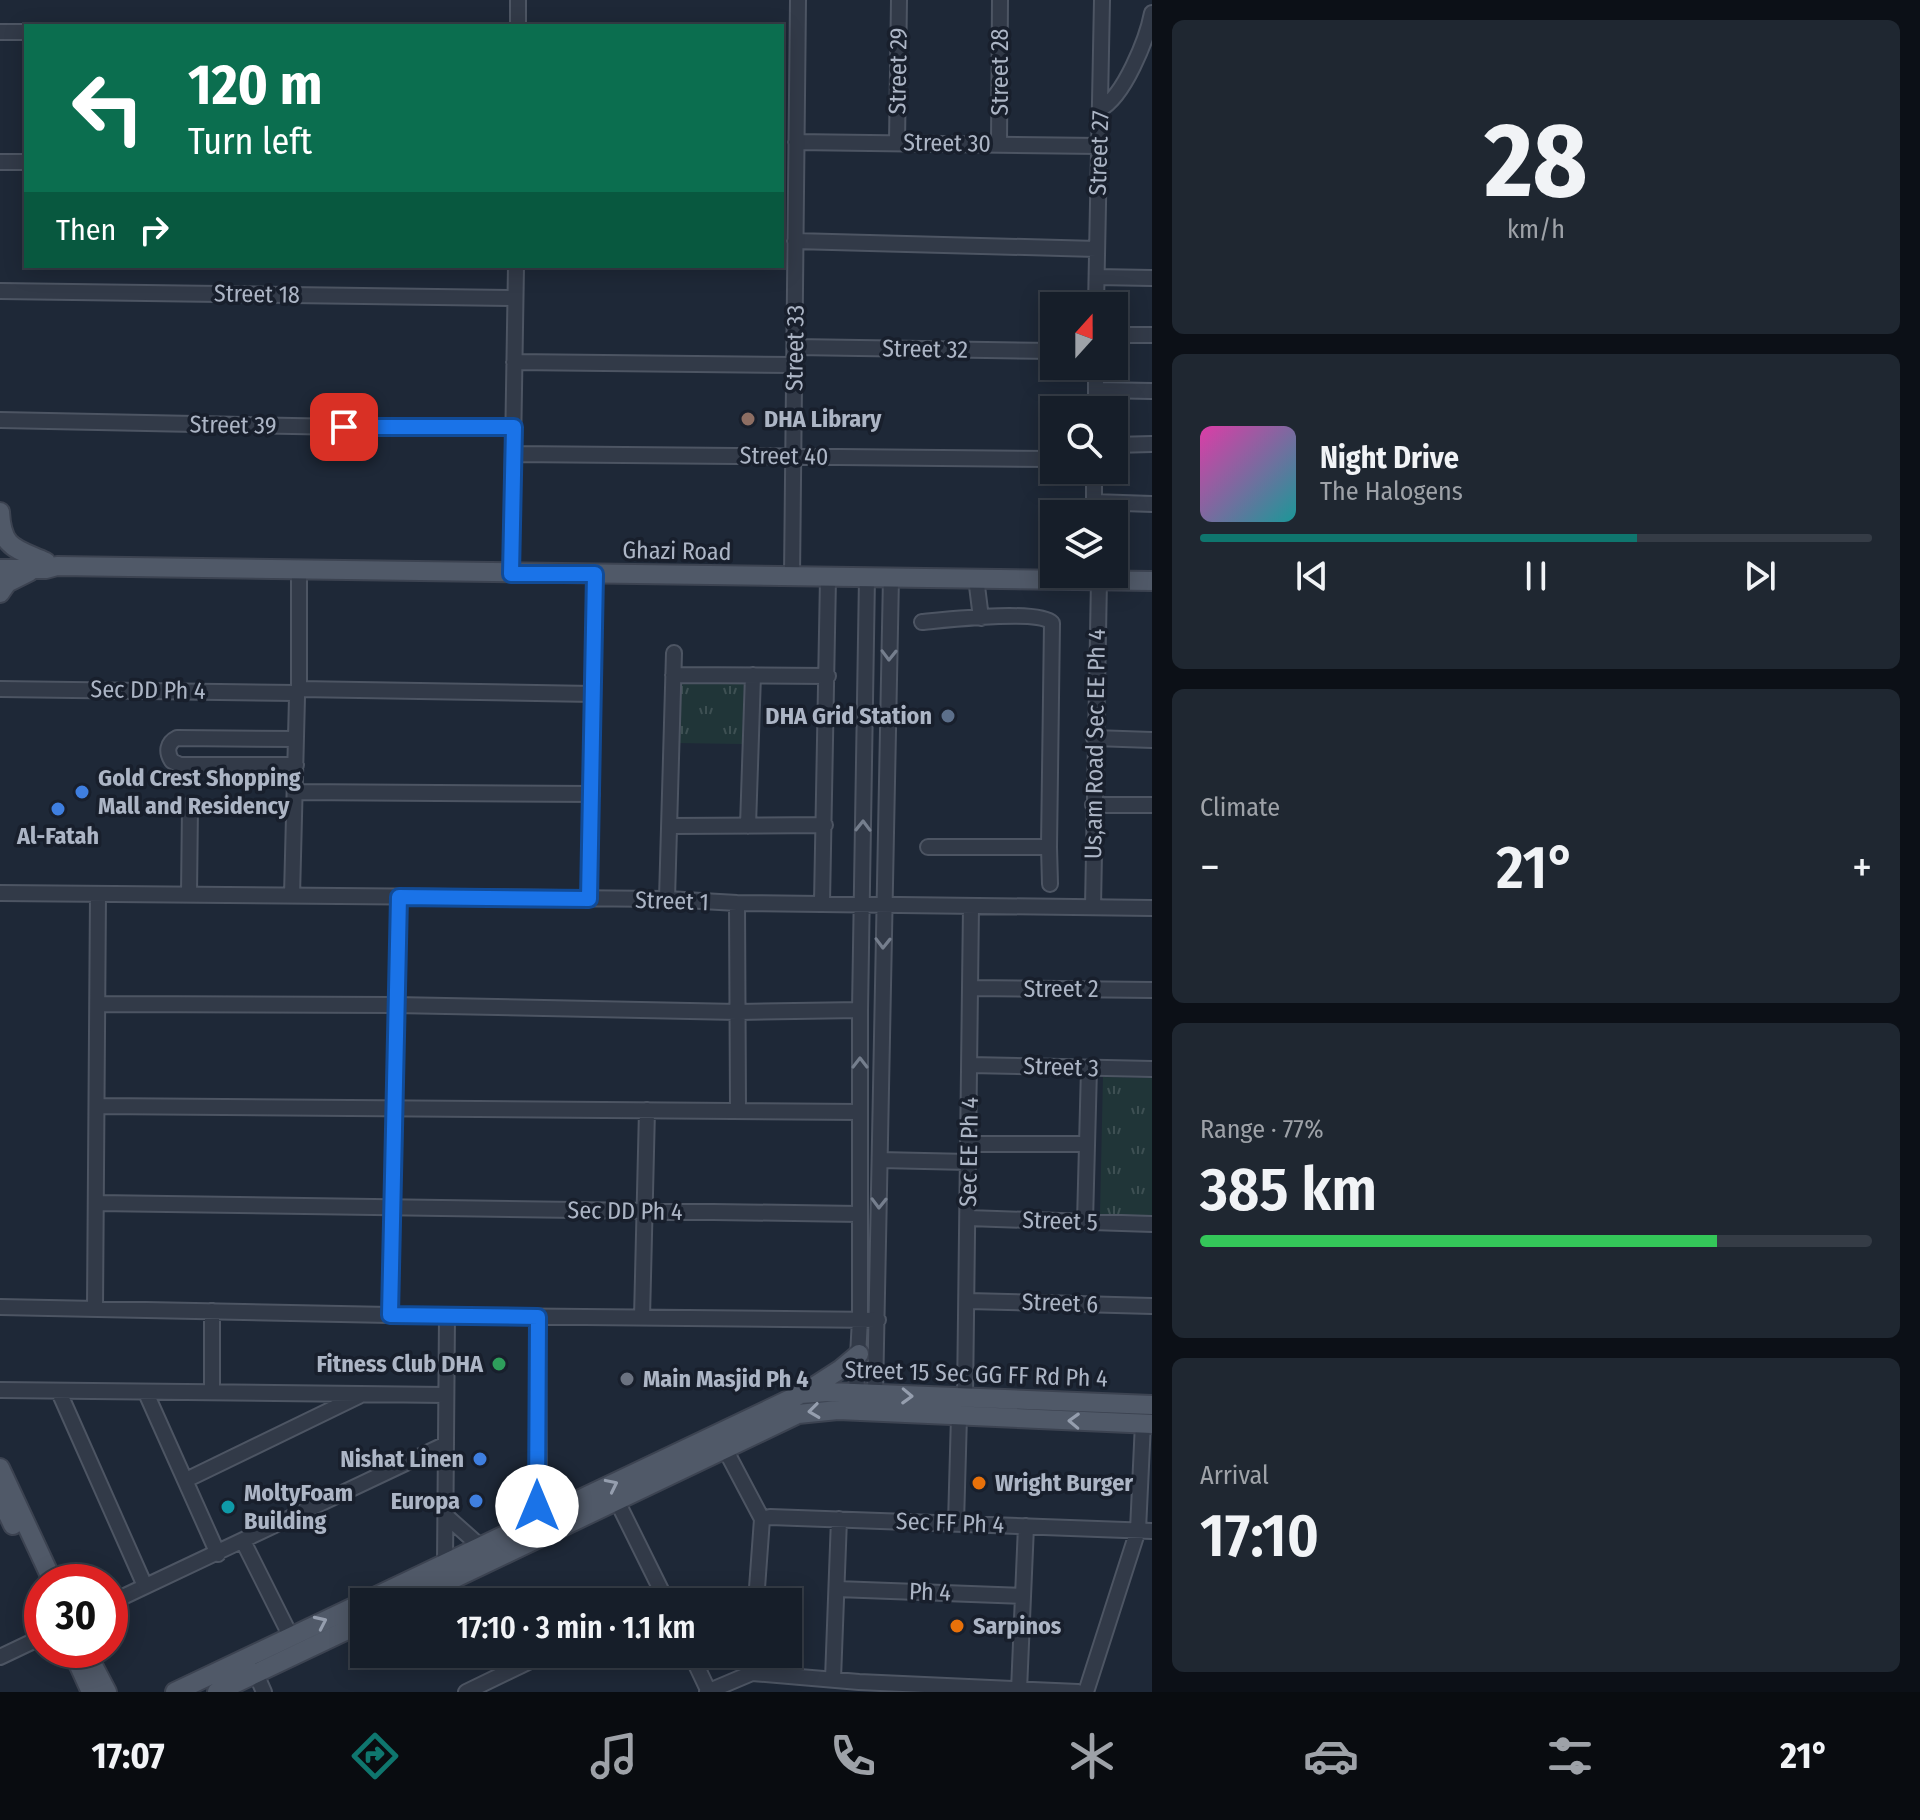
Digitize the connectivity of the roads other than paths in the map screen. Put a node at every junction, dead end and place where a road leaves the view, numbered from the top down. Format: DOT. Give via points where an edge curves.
graph roads {
  1 [pos="518,0"];
  2 [pos="798,0"];
  3 [pos="899,0"];
  4 [pos="1000,0"];
  5 [pos="1102,0"];
  6 [pos="1152,13"];
  7 [pos="518,24"];
  8 [pos="0,32"];
  9 [pos="24,32"];
  10 [pos="784,45"];
  11 [pos="798,45"];
  12 [pos="1100,109"];
  13 [pos="796,142"];
  14 [pos="897,142"];
  15 [pos="999,144"];
  16 [pos="1099,146"];
  17 [pos="789,160"];
  18 [pos="0,162"];
  19 [pos="24,162"];
  20 [pos="795,241"];
  21 [pos="1097,249"];
  22 [pos="789,265"];
  23 [pos="516,268"];
  24 [pos="1097,277"];
  25 [pos="1152,278"];
  26 [pos="0,291"];
  27 [pos="1096,292"];
  28 [pos="514,298"];
  29 [pos="1128,335"];
  30 [pos="1152,335"];
  31 [pos="796,347"];
  32 [pos="1040,351"];
  33 [pos="514,362"];
  34 [pos="795,365"];
  35 [pos="1096,380"];
  36 [pos="1096,390"];
  37 [pos="1152,391"];
  38 [pos="1096,396"];
  39 [pos="0,420"];
  40 [pos="514,427"];
  41 [pos="1152,444"];
  42 [pos="1128,445"];
  43 [pos="513,454"];
  44 [pos="791,456"];
  45 [pos="1040,459"];
  46 [pos="1152,504"];
  47 [pos="1128,506"];
  48 [pos="0,512"];
  49 [pos="0,562"];
  50 [pos="46,566"];
  51 [pos="0,569"];
  52 [pos="299,570"];
  53 [pos="511,574"];
  54 [pos="595,574"];
  55 [pos="792,577"];
  56 [pos="867,577"];
  57 [pos="891,577"];
  58 [pos="828,578"];
  59 [pos="976,578"];
  60 [pos="1040,578"];
  61 [pos="1128,580"];
  62 [pos="1152,581"];
  63 [pos="1095,588"];
  64 [pos="0,593"];
  65 [pos="981,618"];
  66 [pos="922,622"];
  67 [pos="674,653"];
  68 [pos="673,675"];
  69 [pos="753,675"];
  70 [pos="828,676"];
  71 [pos="0,689"];
  72 [pos="297,691"];
  73 [pos="593,694"];
  74 [pos="1094,738"];
  75 [pos="296,739"];
  76 [pos="1152,740"];
  77 [pos="296,765"];
  78 [pos="295,792"];
  79 [pos="592,794"];
  80 [pos="190,805"];
  81 [pos="1093,805"];
  82 [pos="1152,805"];
  83 [pos="825,825"];
  84 [pos="669,826"];
  85 [pos="748,826"];
  86 [pos="928,847"];
  87 [pos="1049,847"];
  88 [pos="1050,884"];
  89 [pos="0,893"];
  90 [pos="98,894"];
  91 [pos="189,895"];
  92 [pos="292,896"];
  93 [pos="399,897"];
  94 [pos="589,899"];
  95 [pos="667,899"];
  96 [pos="737,903"];
  97 [pos="822,903"];
  98 [pos="862,904"];
  99 [pos="883,904"];
  100 [pos="971,906"];
  101 [pos="1093,907"];
  102 [pos="1152,908"];
  103 [pos="971,988"];
  104 [pos="1152,990"];
  105 [pos="99,1004"];
  106 [pos="395,1005"];
  107 [pos="860,1010"];
  108 [pos="738,1012"];
  109 [pos="970,1065"];
  110 [pos="1089,1068"];
  111 [pos="1152,1069"];
  112 [pos="98,1106"];
  113 [pos="393,1108"];
  114 [pos="647,1110"];
  115 [pos="738,1110"];
  116 [pos="860,1112"];
  117 [pos="969,1144"];
  118 [pos="1087,1144"];
  119 [pos="880,1160"];
  120 [pos="969,1162"];
  121 [pos="97,1203"];
  122 [pos="391,1209"];
  123 [pos="644,1211"];
  124 [pos="859,1214"];
  125 [pos="968,1218"];
  126 [pos="1085,1222"];
  127 [pos="1152,1224"];
  128 [pos="968,1301"];
  129 [pos="1152,1306"];
  130 [pos="0,1307"];
  131 [pos="95,1308"];
  132 [pos="212,1311"];
  133 [pos="390,1315"];
  134 [pos="447,1316"];
  135 [pos="538,1317"];
  136 [pos="642,1318"];
  137 [pos="860,1319"];
  138 [pos="878,1320"];
  139 [pos="859,1354"];
  140 [pos="0,1390"];
  141 [pos="59,1392"];
  142 [pos="212,1392"];
  143 [pos="146,1393"];
  144 [pos="801,1394"];
  145 [pos="866,1394"];
  146 [pos="446,1395"];
  147 [pos="359,1396"];
  148 [pos="965,1398"];
  149 [pos="1152,1405"];
  150 [pos="959,1416"];
  151 [pos="1148,1423"];
  152 [pos="446,1444"];
  153 [pos="725,1449"];
  154 [pos="0,1468"];
  155 [pos="186,1480"];
  156 [pos="0,1498"];
  157 [pos="617,1501"];
  158 [pos="445,1515"];
  159 [pos="539,1519"];
  160 [pos="762,1519"];
  161 [pos="839,1519"];
  162 [pos="956,1523"];
  163 [pos="1026,1526"];
  164 [pos="1145,1530"];
  165 [pos="243,1541"];
  166 [pos="488,1550"];
  167 [pos="218,1554"];
  168 [pos="32,1564"];
  169 [pos="45,1564"];
  170 [pos="445,1564"];
  171 [pos="145,1586"];
  172 [pos="427,1588"];
  173 [pos="657,1588"];
  174 [pos="757,1588"];
  175 [pos="837,1589"];
  176 [pos="128,1594"];
  177 [pos="1023,1596"];
  178 [pos="350,1627"];
  179 [pos="291,1637"];
  180 [pos="24,1646"];
  181 [pos="0,1657"];
  182 [pos="253,1665"];
  183 [pos="80,1668"];
  184 [pos="94,1668"];
  185 [pos="516,1668"];
  186 [pos="697,1668"];
  187 [pos="752,1668"];
  188 [pos="752,1673"];
  189 [pos="833,1679"];
  190 [pos="1019,1690"];
  191 [pos="91,1692"];
  192 [pos="107,1692"];
  193 [pos="175,1692"];
  194 [pos="217,1692"];
  195 [pos="264,1692"];
  196 [pos="466,1692"];
  197 [pos="708,1692"];
  198 [pos="1078,1692"];
  199 [pos="1086,1692"];
  1 -- 7 [label="street"];
  2 -- 11 [label="street, Street 33"];
  3 -- 14 [label="street, Street 29"];
  4 -- 15 [label="street, Street 28"];
  5 -- 12 [label="street, Street 27"];
  6 -- 12 [label="street" via="1138,55 1111,103"];
  8 -- 9 [label="street"];
  10 -- 11 [label="street"];
  11 -- 13 [label="street, Street 33"];
  12 -- 16 [label="street, Street 27"];
  13 -- 14 [label="street, Street 30"];
  13 -- 17 [label="street, Street 33"];
  14 -- 15 [label="street, Street 30"];
  15 -- 16 [label="street, Street 30"];
  16 -- 21 [label="street, Street 27"];
  17 -- 20 [label="street, Street 33"];
  18 -- 19 [label="street"];
  20 -- 21 [label="street"];
  20 -- 22 [label="street, Street 33"];
  21 -- 24 [label="street, Street 27"];
  22 -- 31 [label="street, Street 33"];
  23 -- 28 [label="street"];
  24 -- 25 [label="street"];
  24 -- 27 [label="street, Street 27"];
  26 -- 28 [label="street, Street 18"];
  28 -- 33 [label="street"];
  29 -- 30 [label="street"];
  31 -- 32 [label="street, Street 32"];
  31 -- 34 [label="street, Street 33"];
  33 -- 34 [label="street"];
  33 -- 40 [label="street"];
  34 -- 44 [label="street, Street 33"];
  35 -- 36 [label="street"];
  36 -- 37 [label="street"];
  36 -- 38 [label="street"];
  39 -- 40 [label="street, Street 39"];
  40 -- 43 [label="street"];
  41 -- 42 [label="street"];
  43 -- 44 [label="street, Street 40"];
  43 -- 53 [label="street"];
  44 -- 45 [label="street, Street 40"];
  44 -- 55 [label="street, Street 33"];
  46 -- 47 [label="street"];
  48 -- 50 [label="main road" via="7,541"];
  49 -- 50 [label="main road, Ghazi Road"];
  50 -- 51 [label="main road, Ghazi Road"];
  50 -- 52 [label="main road, Ghazi Road"];
  50 -- 64 [label="main road" via="7,583"];
  52 -- 53 [label="main road, Ghazi Road"];
  52 -- 72 [label="street"];
  53 -- 54 [label="main road, Ghazi Road"];
  54 -- 55 [label="main road, Ghazi Road"];
  54 -- 73 [label="street"];
  55 -- 58 [label="main road, Ghazi Road"];
  56 -- 57 [label="main road, Ghazi Road"];
  56 -- 58 [label="main road, Ghazi Road"];
  98 -- 56 [label="street, one-way"];
  57 -- 59 [label="main road, Ghazi Road"];
  57 -- 99 [label="street, one-way"];
  58 -- 70 [label="street"];
  59 -- 60 [label="main road, Ghazi Road"];
  59 -- 65 [label="street"];
  61 -- 62 [label="main road, Ghazi Road"];
  63 -- 74 [label="street, Us,am Road Sec EE Ph 4"];
  65 -- 66 [label="street"];
  65 -- 87 [label="street" via="1044,618 1052,623"];
  67 -- 68 [label="street"];
  68 -- 69 [label="street"];
  68 -- 84 [label="street"];
  69 -- 70 [label="street"];
  69 -- 85 [label="street"];
  70 -- 83 [label="street"];
  71 -- 72 [label="street, Sec DD Ph 4"];
  72 -- 73 [label="street, Sec DD Ph 4"];
  72 -- 75 [label="street"];
  73 -- 79 [label="street"];
  74 -- 76 [label="street"];
  74 -- 81 [label="street, Us,am Road Sec EE Ph 4"];
  75 -- 77 [label="street"];
  75 -- 77 [label="street" via="177,738 168,750 180,765"];
  77 -- 78 [label="street"];
  78 -- 79 [label="street"];
  78 -- 92 [label="street"];
  79 -- 94 [label="street"];
  80 -- 91 [label="street"];
  81 -- 82 [label="street"];
  81 -- 101 [label="street, Us,am Road Sec EE Ph 4"];
  83 -- 85 [label="street"];
  83 -- 97 [label="street"];
  84 -- 85 [label="street"];
  84 -- 95 [label="street"];
  86 -- 87 [label="street"];
  87 -- 88 [label="street"];
  89 -- 90 [label="street, Street 1"];
  90 -- 91 [label="street, Street 1"];
  90 -- 105 [label="street"];
  91 -- 92 [label="street, Street 1"];
  92 -- 93 [label="street, Street 1"];
  93 -- 94 [label="street, Street 1"];
  93 -- 106 [label="street"];
  94 -- 95 [label="street, Street 1"];
  95 -- 96 [label="street, Street 1"];
  96 -- 97 [label="street, Street 1"];
  96 -- 108 [label="street"];
  97 -- 98 [label="street, Street 1"];
  98 -- 99 [label="street, Street 1"];
  98 -- 107 [label="street"];
  99 -- 100 [label="street, Street 1"];
  99 -- 119 [label="street, one-way"];
  100 -- 101 [label="street, Street 1"];
  100 -- 103 [label="street, Sec EE Ph 4"];
  101 -- 102 [label="street, Street 1"];
  103 -- 104 [label="street, Street 2"];
  103 -- 109 [label="street, Sec EE Ph 4"];
  105 -- 106 [label="street"];
  105 -- 112 [label="street"];
  106 -- 108 [label="street"];
  106 -- 113 [label="street"];
  107 -- 108 [label="street"];
  116 -- 107 [label="street, one-way"];
  108 -- 115 [label="street"];
  109 -- 110 [label="street, Street 3"];
  109 -- 117 [label="street, Sec EE Ph 4"];
  110 -- 111 [label="street, Street 3"];
  110 -- 118 [label="street"];
  112 -- 113 [label="street"];
  112 -- 121 [label="street"];
  113 -- 114 [label="street"];
  113 -- 122 [label="street"];
  114 -- 115 [label="street"];
  114 -- 123 [label="street"];
  115 -- 116 [label="street"];
  116 -- 124 [label="street"];
  117 -- 118 [label="street"];
  117 -- 120 [label="street, Sec EE Ph 4"];
  118 -- 126 [label="street"];
  119 -- 120 [label="street"];
  119 -- 138 [label="street, one-way"];
  120 -- 125 [label="street, Sec EE Ph 4"];
  121 -- 122 [label="street, Sec DD Ph 4"];
  121 -- 131 [label="street"];
  122 -- 123 [label="street, Sec DD Ph 4"];
  122 -- 133 [label="street"];
  123 -- 124 [label="street, Sec DD Ph 4"];
  123 -- 136 [label="street"];
  124 -- 137 [label="street"];
  125 -- 126 [label="street, Street 5"];
  125 -- 128 [label="street, Sec EE Ph 4"];
  126 -- 127 [label="street, Street 5"];
  128 -- 129 [label="street, Street 6"];
  128 -- 148 [label="street, Sec EE Ph 4"];
  130 -- 131 [label="street"];
  131 -- 132 [label="street"];
  132 -- 133 [label="street"];
  132 -- 142 [label="street"];
  133 -- 134 [label="street"];
  134 -- 135 [label="street"];
  134 -- 146 [label="street"];
  135 -- 136 [label="street"];
  135 -- 159 [label="street"];
  136 -- 137 [label="street"];
  137 -- 138 [label="street"];
  137 -- 139 [label="street"];
  138 -- 145 [label="street"];
  139 -- 144 [label="main road"];
  139 -- 145 [label="street"];
  140 -- 141 [label="street"];
  141 -- 143 [label="street"];
  141 -- 171 [label="street"];
  142 -- 143 [label="street"];
  142 -- 147 [label="street"];
  143 -- 155 [label="street"];
  144 -- 145 [label="main road, Street 15 Sec GG FF Rd Ph 4"];
  159 -- 144 [label="main road, Street 15 Sec GG FF Rd Ph 4, one-way"];
  145 -- 148 [label="main road, Street 15 Sec GG FF Rd Ph 4, one-way"];
  146 -- 147 [label="street"];
  146 -- 152 [label="street"];
  147 -- 155 [label="street"];
  148 -- 149 [label="main road, Street 15 Sec GG FF Rd Ph 4"];
  151 -- 150 [label="main road, one-way"];
  150 -- 153 [label="main road, one-way" via="810,1411"];
  150 -- 162 [label="street"];
  151 -- 164 [label="street"];
  152 -- 158 [label="street"];
  152 -- 165 [label="street"];
  153 -- 157 [label="main road"];
  153 -- 160 [label="street"];
  154 -- 169 [label="main road"];
  155 -- 167 [label="street"];
  156 -- 168 [label="main road"];
  157 -- 166 [label="main road"];
  157 -- 173 [label="street"];
  158 -- 166 [label="street"];
  158 -- 170 [label="street"];
  159 -- 166 [label="main road, Street 15 Sec GG FF Rd Ph 4"];
  160 -- 161 [label="street, Sec FF Ph 4"];
  160 -- 174 [label="street"];
  161 -- 162 [label="street, Sec FF Ph 4"];
  161 -- 175 [label="street"];
  162 -- 163 [label="street, Sec FF Ph 4"];
  163 -- 164 [label="street, Sec FF Ph 4"];
  163 -- 177 [label="street"];
  164 -- 199 [label="street"];
  165 -- 167 [label="street"];
  165 -- 179 [label="street"];
  166 -- 170 [label="main road, Street 15 Sec GG FF Rd Ph 4"];
  166 -- 172 [label="main road"];
  167 -- 171 [label="street"];
  179 -- 170 [label="main road, Street 15 Sec GG FF Rd Ph 4, one-way"];
  171 -- 176 [label="street"];
  175 -- 177 [label="street, Ph 4"];
  175 -- 189 [label="street"];
  177 -- 190 [label="street"];
  178 -- 182 [label="main road"];
  179 -- 182 [label="main road, Street 15 Sec GG FF Rd Ph 4"];
  180 -- 181 [label="street"];
  182 -- 193 [label="main road, Street 15 Sec GG FF Rd Ph 4"];
  182 -- 194 [label="main road"];
  182 -- 195 [label="street"];
  183 -- 191 [label="main road"];
  184 -- 192 [label="main road"];
  185 -- 196 [label="street"];
  186 -- 197 [label="street"];
  187 -- 188 [label="street"];
  188 -- 189 [label="street"];
  188 -- 197 [label="street"];
  189 -- 190 [label="street"];
  190 -- 198 [label="street"];
}
